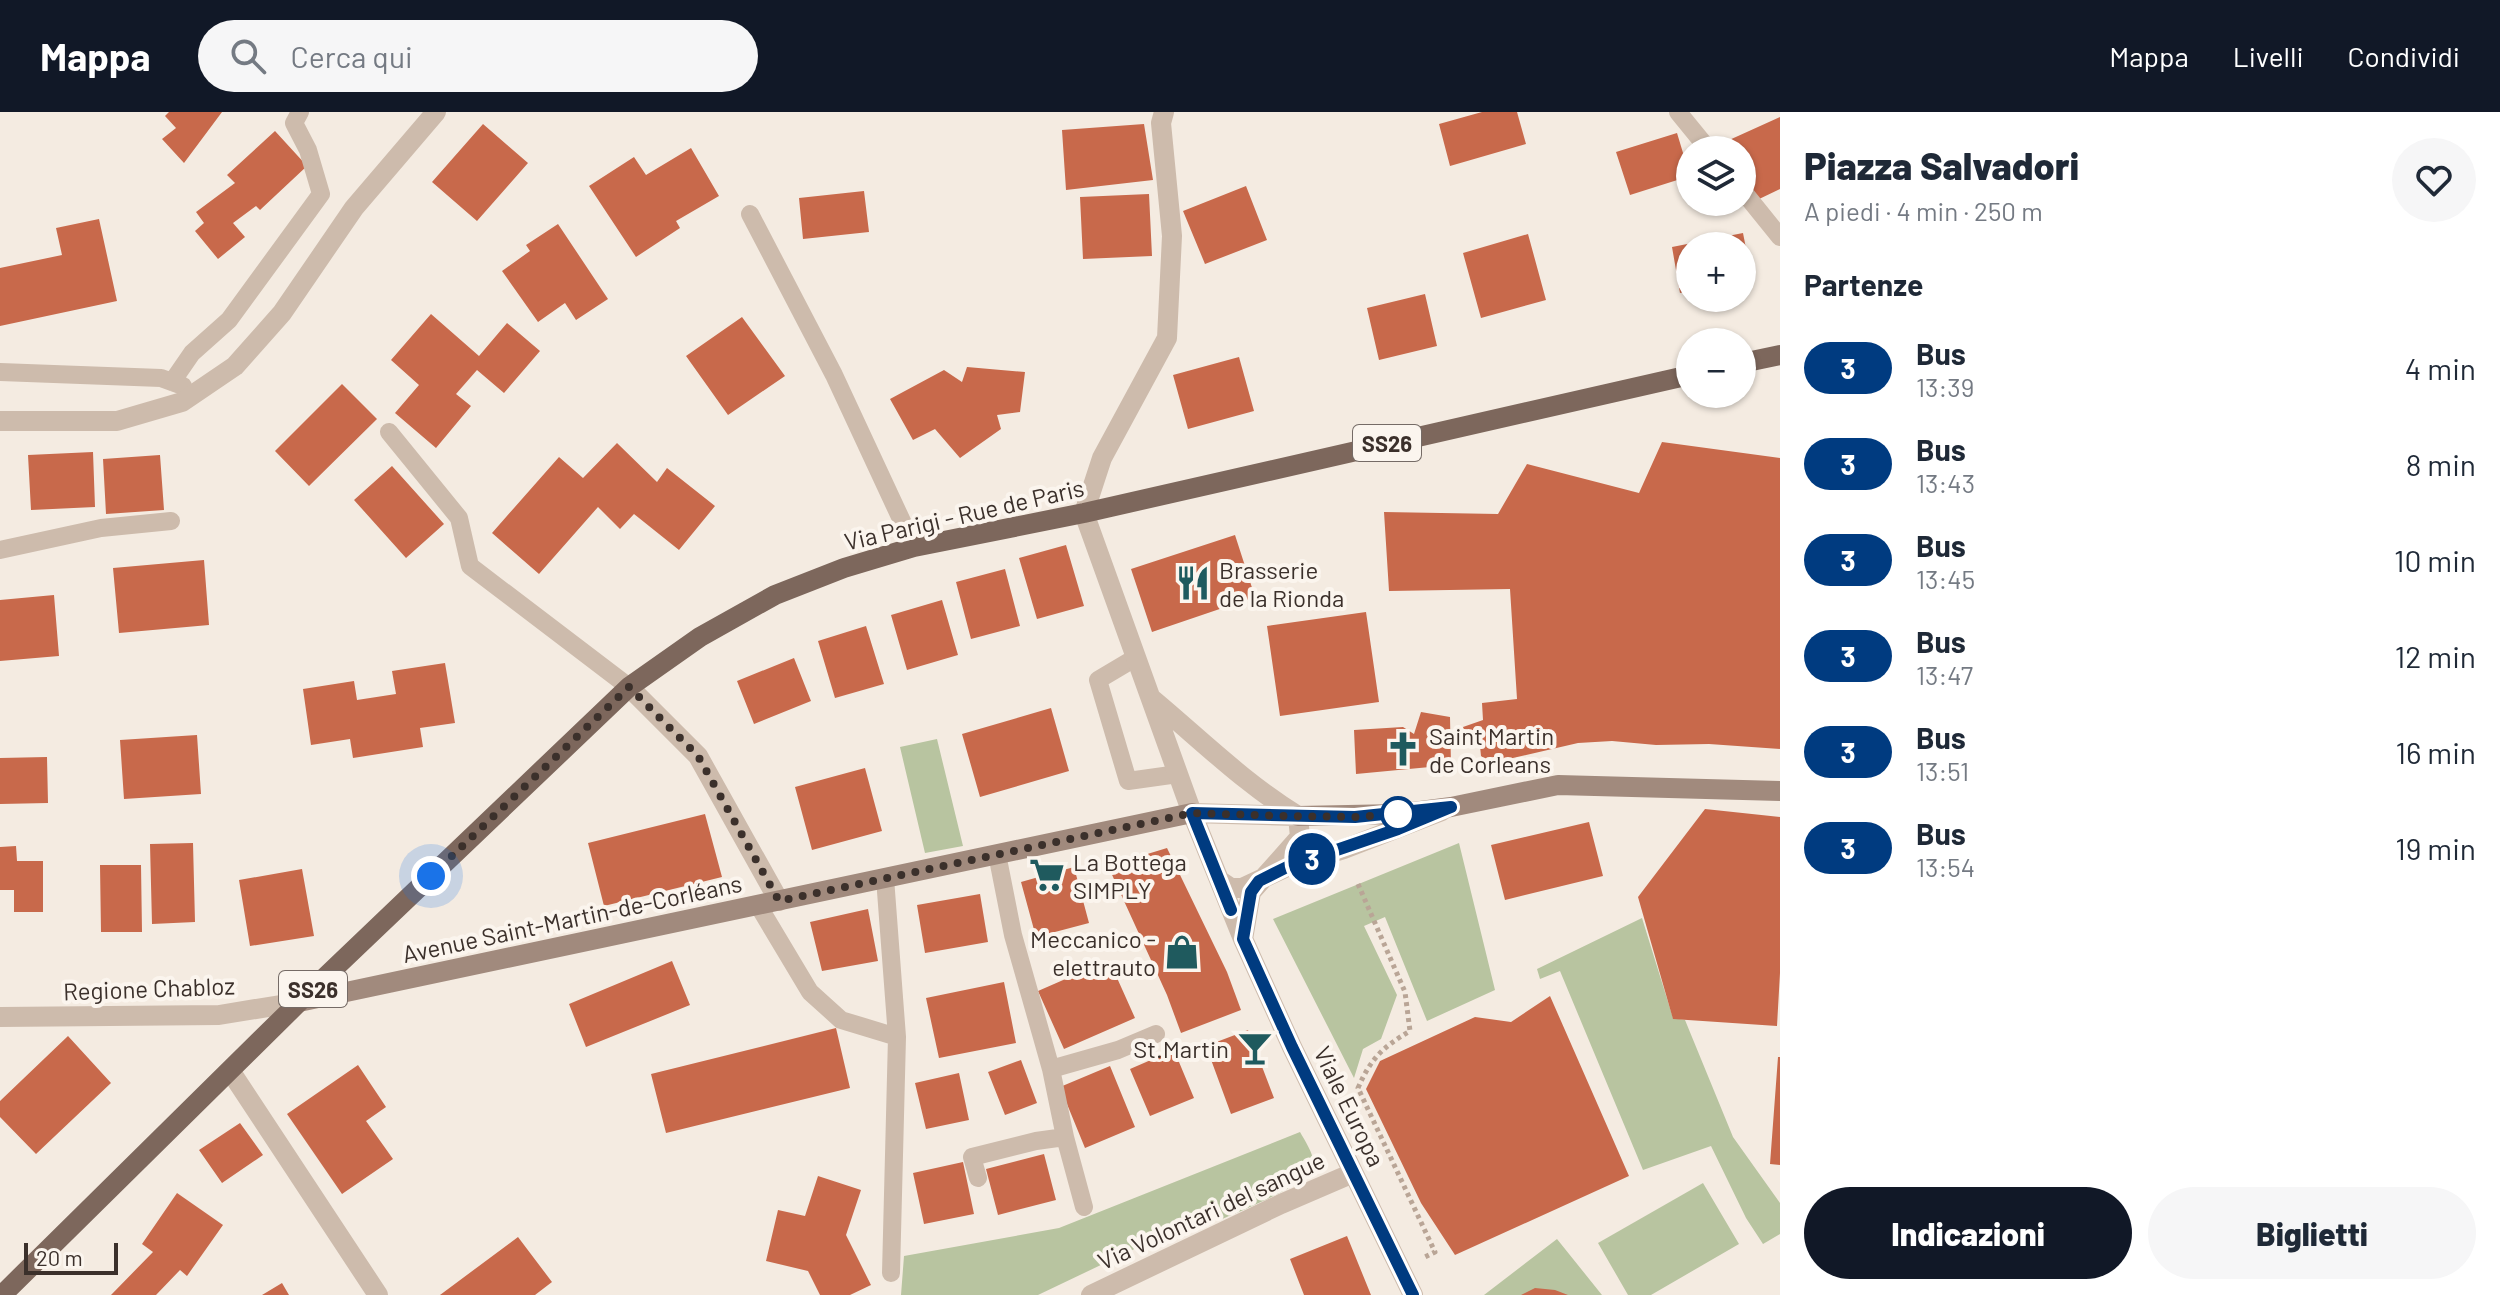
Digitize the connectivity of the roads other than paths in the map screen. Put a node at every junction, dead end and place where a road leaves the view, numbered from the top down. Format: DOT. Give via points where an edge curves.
graph roads {
  1 [pos="300,112"];
  2 [pos="436,112"];
  3 [pos="1164,112"];
  4 [pos="1678,112"];
  5 [pos="1698,136"];
  6 [pos="1756,207"];
  7 [pos="750,214"];
  8 [pos="1780,237"];
  9 [pos="1780,355"];
  10 [pos="1756,360"];
  11 [pos="0,372"];
  12 [pos="1676,378"];
  13 [pos="172,382"];
  14 [pos="197,392"];
  15 [pos="0,421"];
  16 [pos="389,432"];
  17 [pos="1084,513"];
  18 [pos="171,521"];
  19 [pos="914,547"];
  20 [pos="0,550"];
  21 [pos="1135,658"];
  22 [pos="629,687"];
  23 [pos="1150,697"];
  24 [pos="1178,774"];
  25 [pos="1780,791"];
  26 [pos="1451,807"];
  27 [pos="1192,813"];
  28 [pos="1298,816"];
  29 [pos="997,854"];
  30 [pos="885,878"];
  31 [pos="1219,880"];
  32 [pos="1259,881"];
  33 [pos="779,901"];
  34 [pos="758,905"];
  35 [pos="1243,939"];
  36 [pos="299,1002"];
  37 [pos="0,1017"];
  38 [pos="1156,1034"];
  39 [pos="897,1037"];
  40 [pos="1046,1050"];
  41 [pos="1026,1052"];
  42 [pos="1051,1069"];
  43 [pos="231,1072"];
  44 [pos="1065,1137"];
  45 [pos="1353,1173"];
  46 [pos="978,1178"];
  47 [pos="1084,1207"];
  48 [pos="891,1273"];
  49 [pos="2,1295"];
  50 [pos="378,1295"];
  51 [pos="1091,1295"];
  52 [pos="1413,1295"];
  1 -- 13 [label="lane" via="294,123 321,194 229,320 192,353"];
  2 -- 14 [label="street" via="354,208 282,313 235,366"];
  3 -- 17 [label="street" via="1172,236 1167,338 1102,458"];
  4 -- 5 [label="lane"];
  6 -- 8 [label="lane"];
  7 -- 19 [label="lane" via="834,375"];
  9 -- 10 [label="main road"];
  11 -- 13 [label="lane"];
  12 -- 17 [label="main road, Via Parigi - Rue de Paris / SS26"];
  13 -- 14 [label="lane"];
  14 -- 15 [label="street" via="182,402 117,421"];
  16 -- 22 [label="lane" via="459,518 470,566"];
  17 -- 19 [label="main road, Via Parigi - Rue de Paris / SS26"];
  17 -- 21 [label="street, Viale Europa"];
  18 -- 20 [label="lane" via="101,528"];
  19 -- 22 [label="main road, Via Parigi - Rue de Paris / SS26" via="775,595 700,637"];
  21 -- 23 [label="street, Viale Europa"];
  21 -- 24 [label="lane" via="1098,680 1128,781"];
  22 -- 33 [label="street" via="698,756"];
  22 -- 36 [label="main road, Via Parigi - Rue de Paris / SS26"];
  23 -- 24 [label="street, Viale Europa"];
  23 -- 28 [label="street" via="1227,766"];
  24 -- 27 [label="street, Viale Europa"];
  25 -- 26 [label="street" via="1558,785"];
  26 -- 28 [label="street" via="1369,816"];
  26 -- 32 [label="street"];
  27 -- 28 [label="street"];
  27 -- 29 [label="street, Avenue Saint-Martin-de-Corléans"];
  27 -- 31 [label="street, Viale Europa"];
  28 -- 32 [label="street" via="1300,837"];
  29 -- 30 [label="street, Avenue Saint-Martin-de-Corléans"];
  29 -- 40 [label="lane" via="1013,935"];
  30 -- 33 [label="street, Avenue Saint-Martin-de-Corléans"];
  30 -- 39 [label="lane"];
  31 -- 32 [label="street" via="1231,888"];
  31 -- 35 [label="street, Viale Europa"];
  32 -- 35 [label="street" via="1251,892"];
  33 -- 34 [label="street, Avenue Saint-Martin-de-Corléans"];
  34 -- 36 [label="street, Avenue Saint-Martin-de-Corléans"];
  34 -- 39 [label="lane" via="810,992 841,1020"];
  35 -- 45 [label="street, Viale Europa"];
  36 -- 37 [label="street, Regione Chabloz" via="172,1018"];
  36 -- 43 [label="main road, Via Parigi - Rue de Paris / SS26"];
  38 -- 42 [label="lane"];
  39 -- 48 [label="lane"];
  40 -- 41 [label="lane"];
  40 -- 42 [label="lane"];
  42 -- 44 [label="lane"];
  43 -- 49 [label="main road, Via Parigi - Rue de Paris / SS26"];
  43 -- 50 [label="street"];
  44 -- 46 [label="lane" via="972,1157"];
  44 -- 47 [label="lane"];
  45 -- 51 [label="street, Via Volontari del sangue"];
  45 -- 52 [label="street, Viale Europa"];
}
